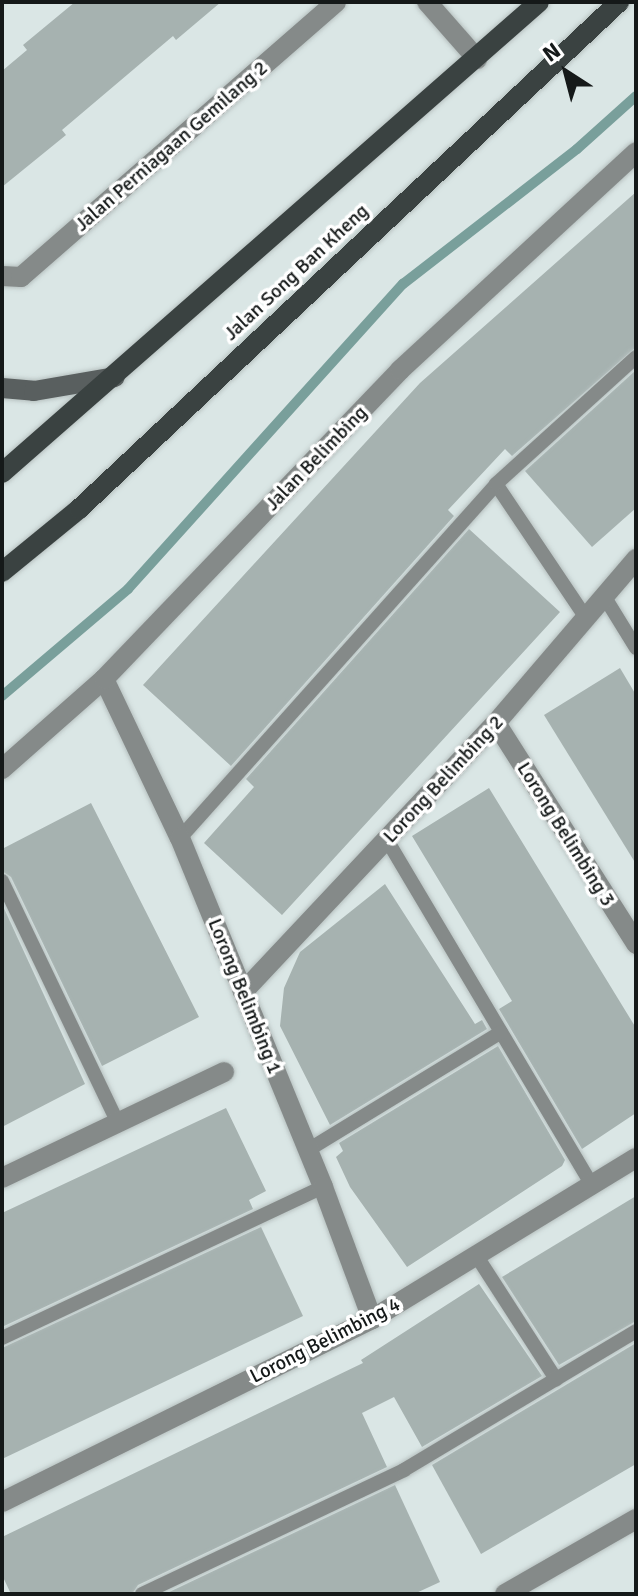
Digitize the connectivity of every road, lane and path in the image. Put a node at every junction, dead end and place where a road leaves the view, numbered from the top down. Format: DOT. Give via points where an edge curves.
graph roads {
  1 [pos="336,2"];
  2 [pos="427,2"];
  3 [pos="539,2"];
  4 [pos="619,2"];
  5 [pos="477,59"];
  6 [pos="635,155"];
  7 [pos="2,276"];
  8 [pos="636,357"];
  9 [pos="115,377"];
  10 [pos="2,388"];
  11 [pos="2,473"];
  12 [pos="496,484"];
  13 [pos="636,559"];
  14 [pos="2,572"];
  15 [pos="604,596"];
  16 [pos="586,618"];
  17 [pos="636,648"];
  18 [pos="104,679"];
  19 [pos="496,723"];
  20 [pos="2,769"];
  21 [pos="180,838"];
  22 [pos="387,840"];
  23 [pos="2,881"];
  24 [pos="636,944"];
  25 [pos="243,992"];
  26 [pos="501,1032"];
  27 [pos="224,1072"];
  28 [pos="118,1123"];
  29 [pos="308,1150"];
  30 [pos="636,1158"];
  31 [pos="2,1178"];
  32 [pos="592,1185"];
  33 [pos="323,1187"];
  34 [pos="476,1255"];
  35 [pos="372,1319"];
  36 [pos="636,1331"];
  37 [pos="2,1338"];
  38 [pos="556,1379"];
  39 [pos="2,1502"];
  40 [pos="636,1519"];
  41 [pos="142,1594"];
  42 [pos="505,1594"];
  1 -- 7 [label="street, Jalan Perniagaan Gemilang 2" via="21,277"];
  2 -- 5 [label="street"];
  3 -- 5 [label="main road, Jalan Song Ban Kheng"];
  4 -- 14 [label="main road, Jalan Song Ban Kheng" via="79,509"];
  5 -- 9 [label="main road, Jalan Song Ban Kheng"];
  6 -- 18 [label="street, Jalan Belimbing" via="400,370"];
  8 -- 12 [label="lane"];
  9 -- 10 [label="street" via="34,391"];
  9 -- 11 [label="main road, Jalan Song Ban Kheng"];
  12 -- 16 [label="lane"];
  12 -- 21 [label="lane"];
  13 -- 15 [label="street, Lorong Belimbing 2"];
  15 -- 16 [label="street, Lorong Belimbing 2"];
  15 -- 17 [label="lane"];
  16 -- 19 [label="street, Lorong Belimbing 2"];
  18 -- 20 [label="street, Jalan Belimbing"];
  18 -- 21 [label="street, Lorong Belimbing 1"];
  19 -- 22 [label="street, Lorong Belimbing 2"];
  19 -- 24 [label="street, Lorong Belimbing 3"];
  21 -- 25 [label="street, Lorong Belimbing 1"];
  22 -- 25 [label="street, Lorong Belimbing 2"];
  22 -- 26 [label="lane"];
  23 -- 28 [label="lane"];
  25 -- 29 [label="street, Lorong Belimbing 1"];
  26 -- 29 [label="lane"];
  26 -- 32 [label="lane"];
  27 -- 28 [label="street"];
  28 -- 31 [label="street"];
  29 -- 33 [label="street, Lorong Belimbing 1"];
  30 -- 32 [label="street, Lorong Belimbing 4"];
  32 -- 34 [label="street, Lorong Belimbing 4"];
  33 -- 35 [label="street, Lorong Belimbing 1"];
  33 -- 37 [label="lane"];
  34 -- 35 [label="street, Lorong Belimbing 4"];
  34 -- 38 [label="lane"];
  35 -- 39 [label="street, Lorong Belimbing 4"];
  36 -- 38 [label="lane"];
  38 -- 41 [label="lane" via="404,1470"];
  40 -- 42 [label="street"];
}
